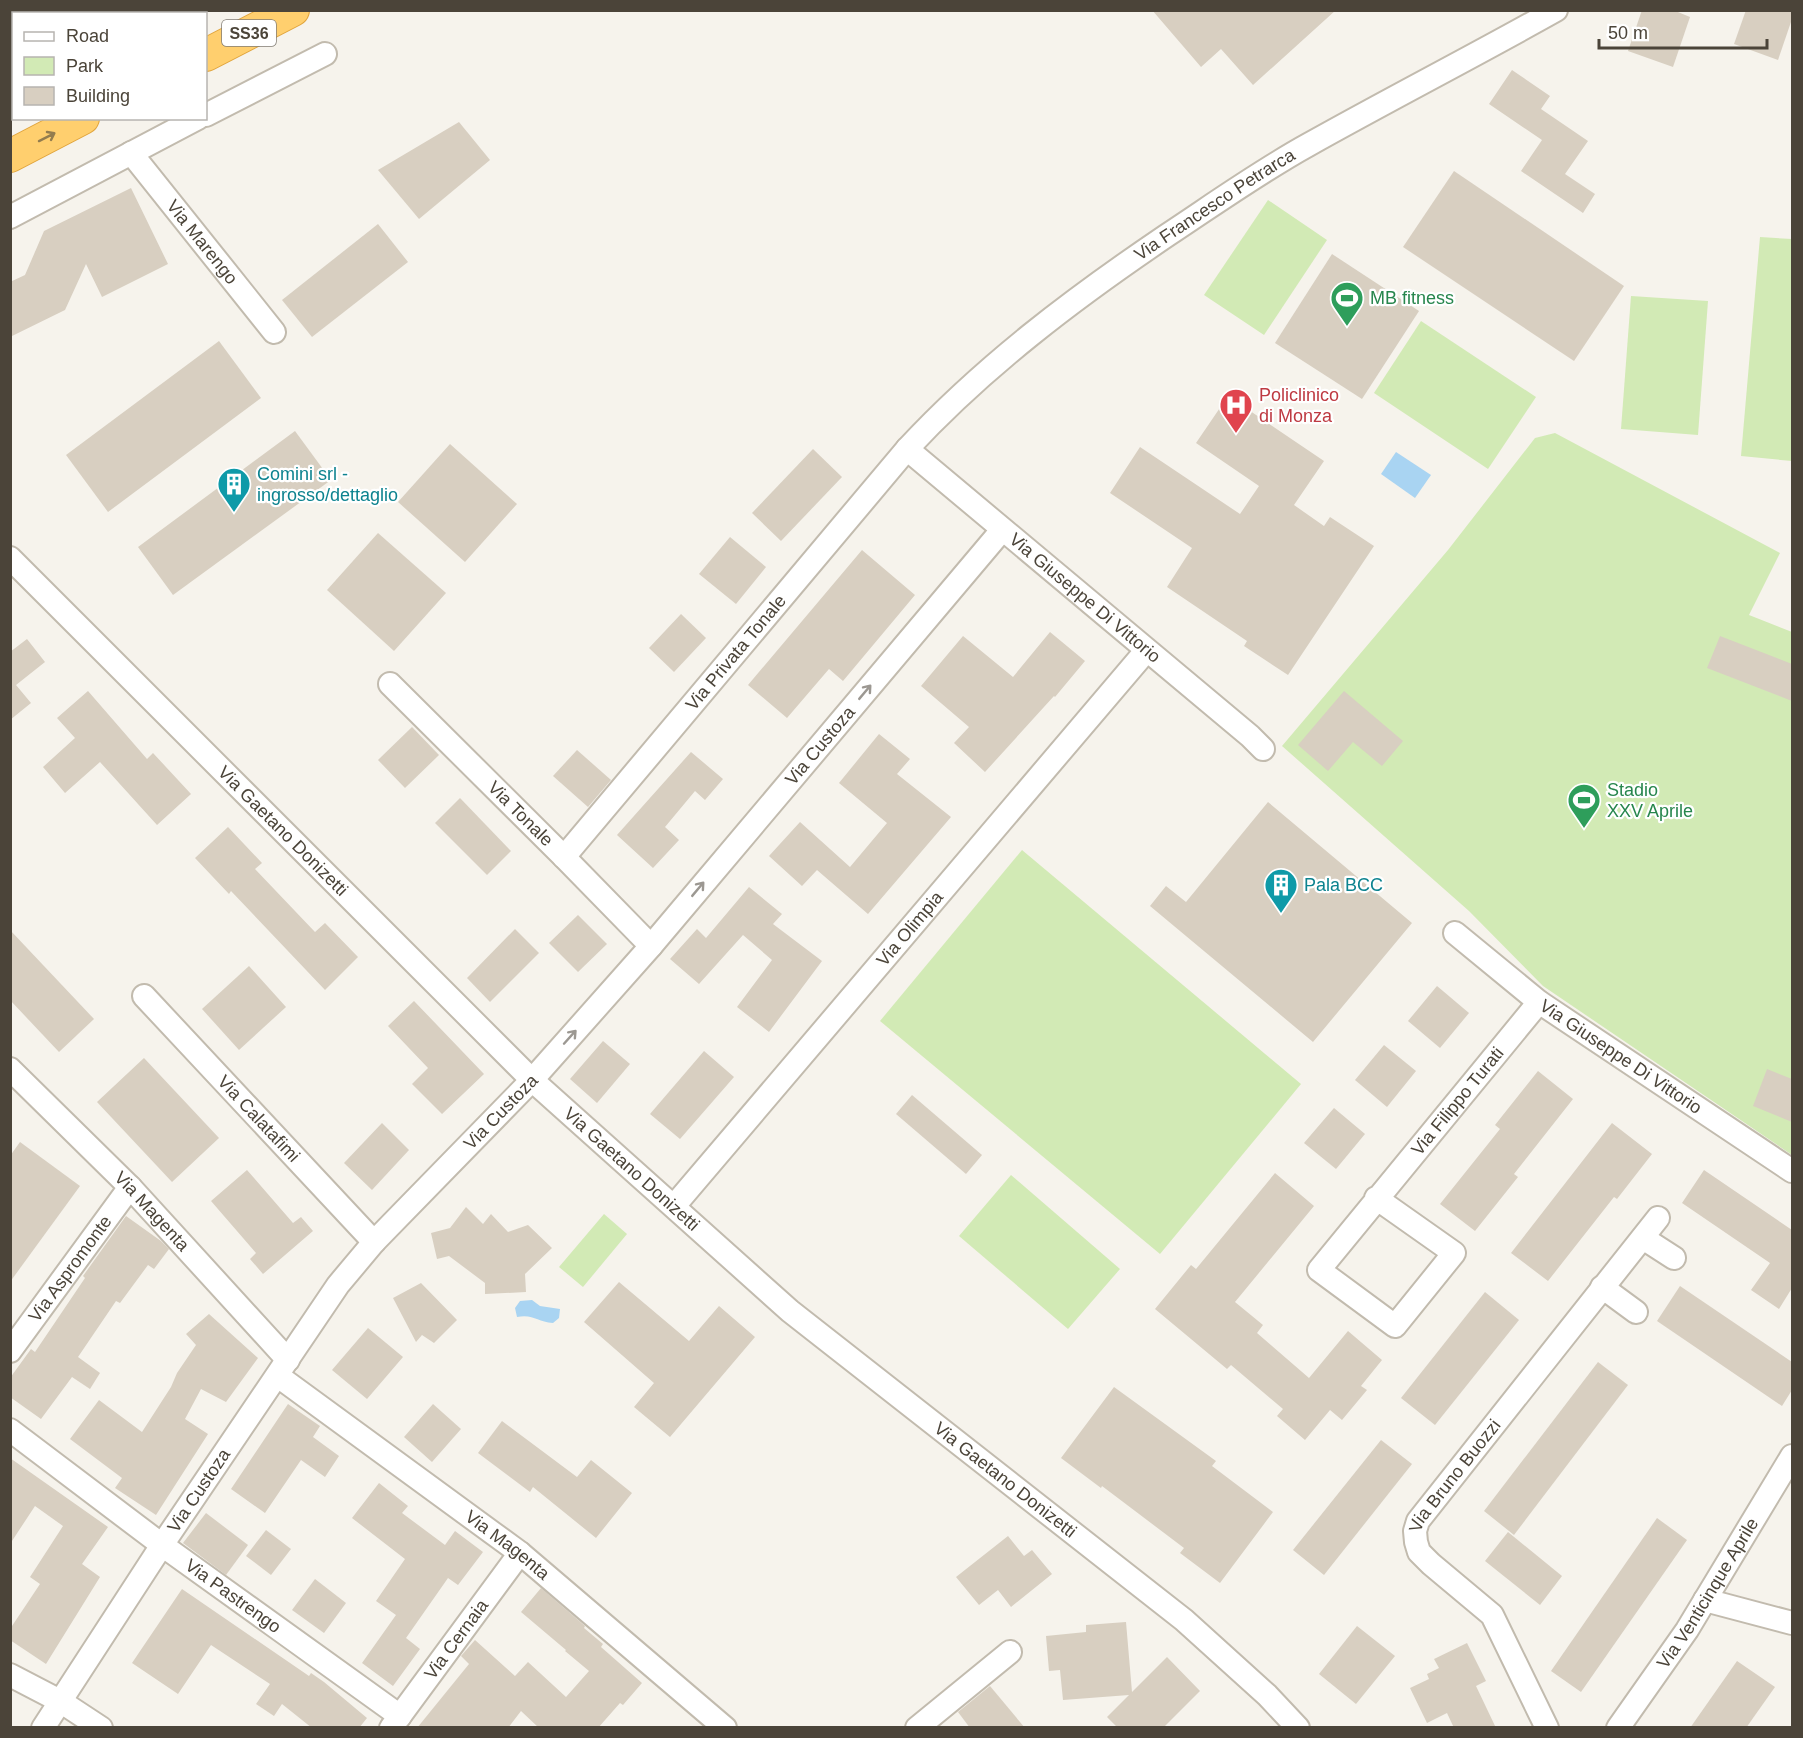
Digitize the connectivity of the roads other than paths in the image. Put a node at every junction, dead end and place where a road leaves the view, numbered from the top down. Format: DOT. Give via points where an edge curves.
graph roads {
  1 [pos="293,10"];
  2 [pos="1556,10"];
  3 [pos="207,54"];
  4 [pos="325,54"];
  5 [pos="207,114"];
  6 [pos="79,120"];
  7 [pos="194,120"];
  8 [pos="131,153"];
  9 [pos="10,156"];
  10 [pos="10,217"];
  11 [pos="274,332"];
  12 [pos="907,449"];
  13 [pos="1002,530"];
  14 [pos="10,558"];
  15 [pos="1146,651"];
  16 [pos="390,684"];
  17 [pos="1263,749"];
  18 [pos="564,857"];
  19 [pos="1455,933"];
  20 [pos="651,946"];
  21 [pos="144,996"];
  22 [pos="1539,1002"];
  23 [pos="10,1069"];
  24 [pos="532,1080"];
  25 [pos="1792,1171"];
  26 [pos="130,1187"];
  27 [pos="1376,1198"];
  28 [pos="674,1206"];
  29 [pos="1658,1218"];
  30 [pos="1643,1238"];
  31 [pos="374,1242"];
  32 [pos="1674,1258"];
  33 [pos="1602,1287"];
  34 [pos="1636,1312"];
  35 [pos="10,1351"];
  36 [pos="283,1368"];
  37 [pos="10,1430"];
  38 [pos="1792,1456"];
  39 [pos="162,1545"];
  40 [pos="520,1553"];
  41 [pos="1705,1600"];
  42 [pos="1792,1623"];
  43 [pos="1010,1652"];
  44 [pos="10,1675"];
  45 [pos="60,1701"];
  46 [pos="395,1722"];
  47 [pos="43,1728"];
  48 [pos="101,1728"];
  49 [pos="725,1728"];
  50 [pos="917,1728"];
  51 [pos="1298,1728"];
  52 [pos="1547,1728"];
  53 [pos="1618,1728"];
  1 -- 3 [label="highway, SS36"];
  2 -- 12 [label="street, Via Francesco Petrarca" via="1306,146 1229,193 1037,328 949,405"];
  4 -- 5 [label="street"];
  9 -- 6 [label="highway, one-way"];
  7 -- 8 [label="street"];
  8 -- 10 [label="street"];
  8 -- 11 [label="street, Via Marengo"];
  12 -- 13 [label="street, Via Giuseppe Di Vittorio"];
  12 -- 18 [label="street, Via Privata Tonale"];
  13 -- 15 [label="street, Via Giuseppe Di Vittorio"];
  20 -- 13 [label="street, Via Custoza, one-way"];
  14 -- 24 [label="street, Via Gaetano Donizetti"];
  15 -- 17 [label="street, Via Giuseppe Di Vittorio"];
  15 -- 28 [label="street, Via Olimpia"];
  16 -- 18 [label="street, Via Tonale"];
  18 -- 20 [label="street, Via Tonale"];
  19 -- 22 [label="street, Via Giuseppe Di Vittorio"];
  24 -- 20 [label="street, Via Custoza, one-way"];
  21 -- 31 [label="street, Via Calatafimi"];
  22 -- 25 [label="street, Via Giuseppe Di Vittorio"];
  22 -- 27 [label="street, Via Filippo Turati"];
  23 -- 26 [label="street, Via Magenta"];
  24 -- 28 [label="street, Via Gaetano Donizetti"];
  24 -- 31 [label="street, Via Custoza"];
  26 -- 35 [label="street, Via Aspromonte"];
  26 -- 36 [label="street, Via Magenta"];
  27 -- 27 [label="street, Via Filippo Turati" via="1318,1270 1395,1326 1454,1253"];
  28 -- 51 [label="street, Via Gaetano Donizetti" via="790,1311 1184,1620"];
  29 -- 30 [label="street, Via Bruno Buozzi"];
  30 -- 32 [label="street"];
  30 -- 33 [label="street, Via Bruno Buozzi"];
  31 -- 36 [label="street, Via Custoza" via="338,1285"];
  33 -- 34 [label="street"];
  33 -- 52 [label="street, Via Bruno Buozzi" via="1418,1521 1415,1531 1424,1558 1492,1615"];
  36 -- 39 [label="street, Via Custoza"];
  36 -- 40 [label="street, Via Magenta"];
  37 -- 39 [label="street, Via Pastrengo"];
  38 -- 41 [label="street, Via Venticinque Aprile"];
  39 -- 45 [label="street, Via Custoza"];
  39 -- 46 [label="street, Via Pastrengo"];
  40 -- 46 [label="street, Via Cernaia"];
  40 -- 49 [label="street, Via Magenta"];
  41 -- 42 [label="street"];
  41 -- 53 [label="street, Via Venticinque Aprile"];
  43 -- 50 [label="street"];
  44 -- 45 [label="street"];
  45 -- 47 [label="street, Via Custoza"];
  45 -- 48 [label="street"];
}
